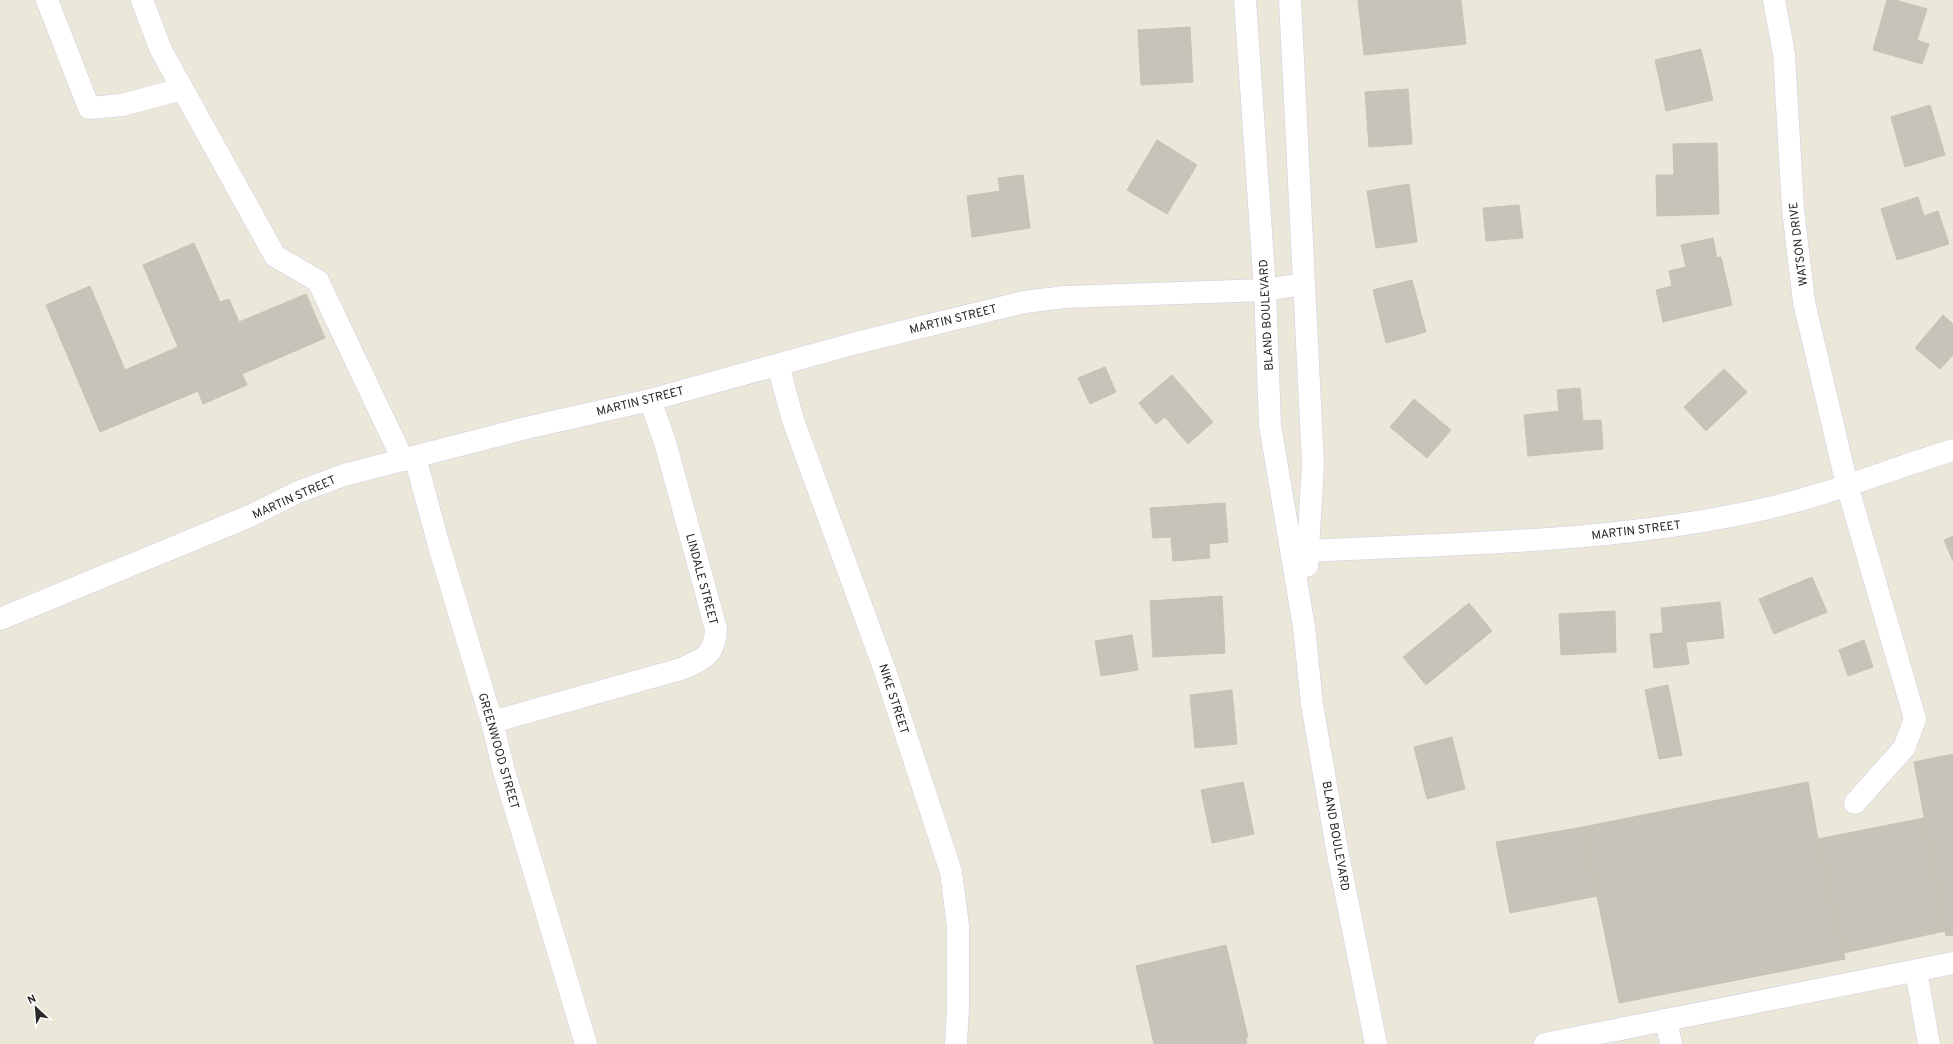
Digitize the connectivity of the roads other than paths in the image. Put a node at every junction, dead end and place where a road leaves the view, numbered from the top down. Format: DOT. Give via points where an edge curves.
graph roads {
  1 [pos="47,0"];
  2 [pos="142,0"];
  3 [pos="1245,0"];
  4 [pos="1290,0"];
  5 [pos="1774,0"];
  6 [pos="182,89"];
  7 [pos="1304,284"];
  8 [pos="1265,290"];
  9 [pos="778,365"];
  10 [pos="650,400"];
  11 [pos="1953,450"];
  12 [pos="409,459"];
  13 [pos="1847,485"];
  14 [pos="1308,552"];
  15 [pos="0,619"];
  16 [pos="1304,627"];
  17 [pos="492,722"];
  18 [pos="1855,804"];
  19 [pos="1953,963"];
  20 [pos="1916,970"];
  21 [pos="1666,1020"];
  22 [pos="586,1044"];
  23 [pos="956,1044"];
  24 [pos="1376,1044"];
  25 [pos="1545,1044"];
  26 [pos="1670,1044"];
  27 [pos="1929,1044"];
  1 -- 6 [label="street" via="89,108 122,105"];
  2 -- 6 [label="street, GREENWOOD STREET" via="161,50"];
  3 -- 8 [label="street, BLAND BOULEVARD"];
  4 -- 7 [label="street, BLAND BOULEVARD"];
  5 -- 13 [label="street, WATSON DRIVE" via="1784,54 1793,209 1804,302"];
  6 -- 12 [label="street, GREENWOOD STREET" via="275,256 318,281"];
  7 -- 8 [label="street, MARTIN STREET"];
  7 -- 14 [label="street, BLAND BOULEVARD" via="1313,464"];
  8 -- 9 [label="street, MARTIN STREET" via="1065,297 1024,302"];
  8 -- 16 [label="street, BLAND BOULEVARD" via="1270,425"];
  9 -- 10 [label="street, MARTIN STREET"];
  9 -- 23 [label="street, NIKE STREET" via="793,420 884,668 951,872 958,926"];
  10 -- 12 [label="street, MARTIN STREET" via="526,428"];
  10 -- 17 [label="street, LINDALE STREET" via="665,442 716,629 711,651 703,659 681,669"];
  11 -- 13 [label="street, MARTIN STREET"];
  12 -- 15 [label="street, MARTIN STREET" via="344,475 298,492 250,516"];
  12 -- 17 [label="street, GREENWOOD STREET" via="439,546"];
  13 -- 14 [label="street, MARTIN STREET" via="1765,509 1670,527 1594,535"];
  13 -- 18 [label="street, WATSON DRIVE" via="1915,719 1904,748"];
  14 -- 16 [label="street, BLAND BOULEVARD"];
  16 -- 24 [label="street, BLAND BOULEVARD" via="1317,734"];
  17 -- 22 [label="street, GREENWOOD STREET" via="504,771"];
  19 -- 20 [label="street"];
  20 -- 21 [label="street"];
  20 -- 27 [label="street"];
  21 -- 25 [label="street"];
  21 -- 26 [label="street"];
}
